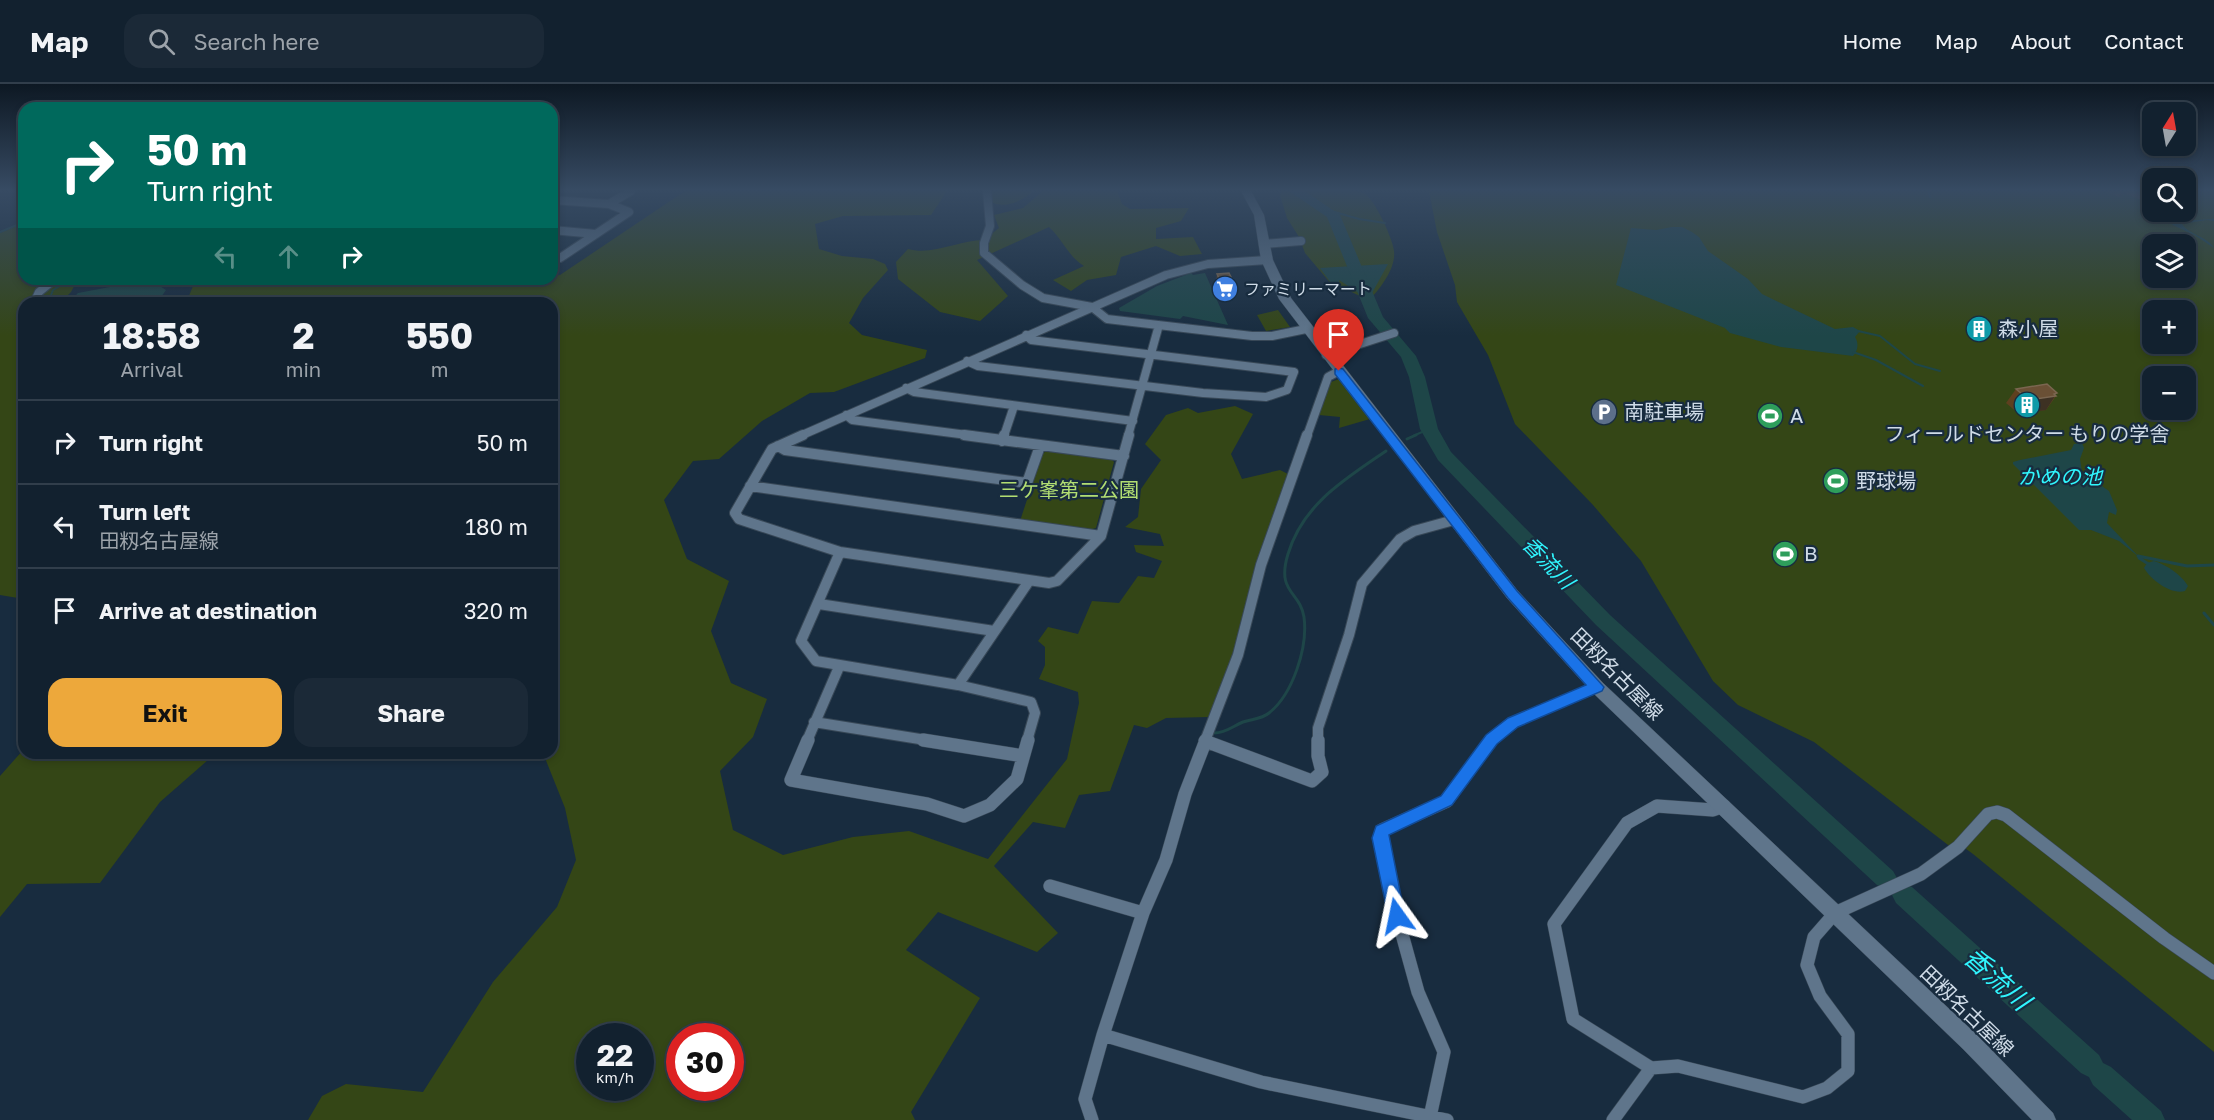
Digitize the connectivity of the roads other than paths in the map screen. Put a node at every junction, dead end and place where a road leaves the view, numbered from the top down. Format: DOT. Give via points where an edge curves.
graph roads {
  1 [pos="588,239"];
  2 [pos="985,239"];
  3 [pos="1263,239"];
  4 [pos="1301,241"];
  5 [pos="1264,244"];
  6 [pos="558,258"];
  7 [pos="1268,260"];
  8 [pos="48,285"];
  9 [pos="37,297"];
  10 [pos="1092,307"];
  11 [pos="1159,325"];
  12 [pos="1306,329"];
  13 [pos="1394,333"];
  14 [pos="1026,335"];
  15 [pos="1152,354"];
  16 [pos="1326,355"];
  17 [pos="967,361"];
  18 [pos="1339,371"];
  19 [pos="1143,386"];
  20 [pos="906,388"];
  21 [pos="1014,406"];
  22 [pos="846,415"];
  23 [pos="1133,421"];
  24 [pos="1002,441"];
  25 [pos="778,446"];
  26 [pos="1040,446"];
  27 [pos="1124,456"];
  28 [pos="750,486"];
  29 [pos="1454,520"];
  30 [pos="1101,536"];
  31 [pos="840,552"];
  32 [pos="1029,580"];
  33 [pos="819,604"];
  34 [pos="994,631"];
  35 [pos="839,667"];
  36 [pos="958,685"];
  37 [pos="1597,687"];
  38 [pos="814,722"];
  39 [pos="1204,741"];
  40 [pos="1023,756"];
  41 [pos="1724,806"];
  42 [pos="1050,886"];
  43 [pos="1835,912"];
  44 [pos="1143,913"];
  45 [pos="2214,973"];
  46 [pos="1103,1035"];
  47 [pos="1651,1068"];
  48 [pos="1430,1117"];
  49 [pos="1092,1120"];
  50 [pos="1447,1120"];
  51 [pos="1613,1120"];
  52 [pos="2046,1120"];
  1 -- 6 [label="street"];
  2 -- 10 [label="street" via="985,255 1042,298"];
  3 -- 5 [label="main road, 田籾名古屋線"];
  4 -- 5 [label="street"];
  5 -- 7 [label="main road, 田籾名古屋線"];
  7 -- 10 [label="street" via="1208,264 1174,272"];
  7 -- 12 [label="main road, 田籾名古屋線" via="1285,298"];
  8 -- 9 [label="street"];
  10 -- 11 [label="street" via="1107,319"];
  10 -- 14 [label="street"];
  11 -- 12 [label="street" via="1262,336"];
  11 -- 15 [label="street"];
  12 -- 16 [label="main road, 田籾名古屋線"];
  13 -- 16 [label="street"];
  14 -- 15 [label="street" via="1031,340"];
  14 -- 17 [label="street"];
  15 -- 19 [label="street"];
  15 -- 19 [label="street" via="1294,372 1287,390 1266,397"];
  16 -- 18 [label="main road, 田籾名古屋線"];
  17 -- 19 [label="street" via="978,366"];
  17 -- 20 [label="street"];
  18 -- 29 [label="main road, 田籾名古屋線"];
  18 -- 39 [label="street" via="1328,377 1261,564 1238,654"];
  19 -- 23 [label="street"];
  20 -- 21 [label="street"];
  20 -- 22 [label="street"];
  21 -- 23 [label="street"];
  21 -- 24 [label="street"];
  22 -- 24 [label="street" via="852,420"];
  22 -- 25 [label="street"];
  23 -- 27 [label="street"];
  24 -- 26 [label="street"];
  25 -- 26 [label="street" via="1027,483"];
  25 -- 28 [label="street" via="772,449"];
  26 -- 27 [label="street"];
  27 -- 30 [label="street"];
  28 -- 30 [label="street"];
  28 -- 31 [label="street" via="735,513 739,519"];
  29 -- 37 [label="main road, 田籾名古屋線" via="1512,594"];
  29 -- 39 [label="street" via="1400,539 1362,584 1318,728 1322,772 1312,781"];
  30 -- 32 [label="street" via="1057,581 1049,584"];
  31 -- 32 [label="street"];
  31 -- 33 [label="street"];
  32 -- 34 [label="street"];
  33 -- 34 [label="street"];
  33 -- 35 [label="street" via="801,641 816,662"];
  34 -- 36 [label="street"];
  35 -- 36 [label="street"];
  35 -- 38 [label="street"];
  36 -- 40 [label="street" via="1031,702 1035,713"];
  37 -- 41 [label="main road, 田籾名古屋線"];
  37 -- 48 [label="street" via="1513,722 1491,740 1447,801 1382,831 1380,838 1397,916 1418,992 1444,1052"];
  38 -- 40 [label="street"];
  38 -- 40 [label="street" via="791,780 927,804 964,816 990,805 1017,779"];
  39 -- 44 [label="street" via="1166,860"];
  41 -- 43 [label="main road, 田籾名古屋線"];
  41 -- 47 [label="street" via="1713,810 1657,806 1627,823 1554,924 1573,1019"];
  42 -- 44 [label="street"];
  43 -- 45 [label="street" via="1921,874 1958,847 1988,814 1997,812 2039,839"];
  43 -- 47 [label="street" via="1814,937 1807,964 1820,996 1848,1034 1848,1071 1827,1088 1803,1097 1678,1066"];
  43 -- 52 [label="main road, 田籾名古屋線"];
  44 -- 46 [label="street"];
  46 -- 48 [label="street" via="1261,1082"];
  46 -- 49 [label="street" via="1084,1099"];
  47 -- 51 [label="street"];
  48 -- 50 [label="street"];
}
